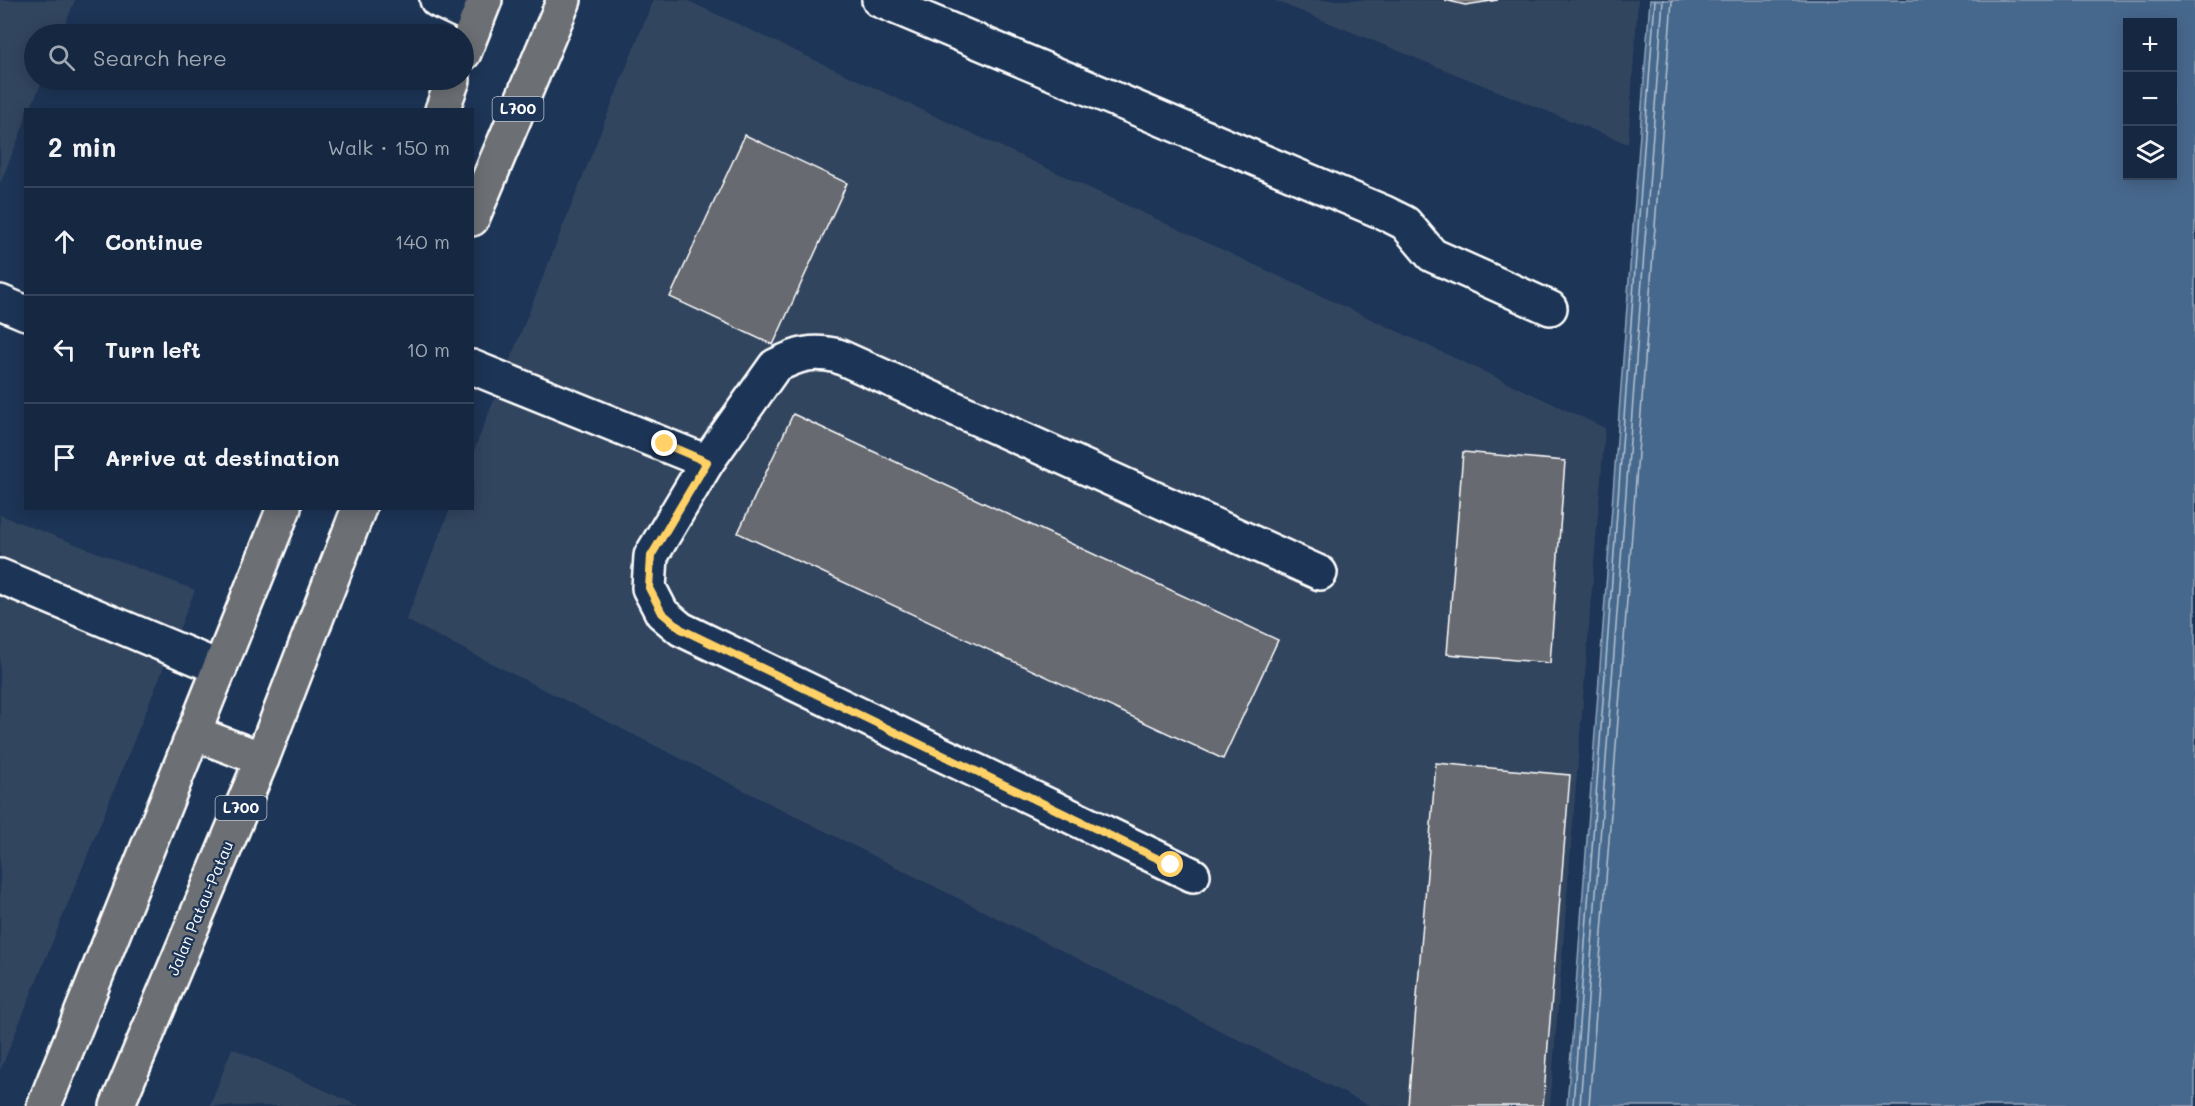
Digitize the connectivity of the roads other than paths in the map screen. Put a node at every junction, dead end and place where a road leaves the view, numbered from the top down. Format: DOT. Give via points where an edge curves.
graph roads {
  1 [pos="437,0"];
  2 [pos="564,0"];
  3 [pos="879,0"];
  4 [pos="481,9"];
  5 [pos="474,27"];
  6 [pos="449,90"];
  7 [pos="443,108"];
  8 [pos="474,214"];
  9 [pos="0,302"];
  10 [pos="1550,308"];
  11 [pos="24,312"];
  12 [pos="474,368"];
  13 [pos="707,462"];
  14 [pos="283,510"];
  15 [pos="358,510"];
  16 [pos="1320,573"];
  17 [pos="0,576"];
  18 [pos="220,668"];
  19 [pos="194,733"];
  20 [pos="262,759"];
  21 [pos="1193,875"];
  22 [pos="44,1106"];
  23 [pos="117,1106"];
  1 -- 4 [label="lane"];
  2 -- 8 [label="main road, L700"];
  3 -- 10 [label="lane" via="1385,213 1405,223 1432,255"];
  4 -- 5 [label="main road"];
  6 -- 7 [label="main road"];
  9 -- 11 [label="lane"];
  12 -- 13 [label="lane"];
  13 -- 16 [label="lane" via="775,366 816,351 838,356"];
  13 -- 21 [label="lane" via="651,556 649,588 662,613 699,639"];
  14 -- 18 [label="main road"];
  15 -- 20 [label="main road, Jalan Patau-Patau / L700"];
  17 -- 18 [label="lane"];
  18 -- 19 [label="main road"];
  19 -- 20 [label="main road"];
  19 -- 22 [label="main road"];
  20 -- 23 [label="main road, Jalan Patau-Patau / L700"];
}
